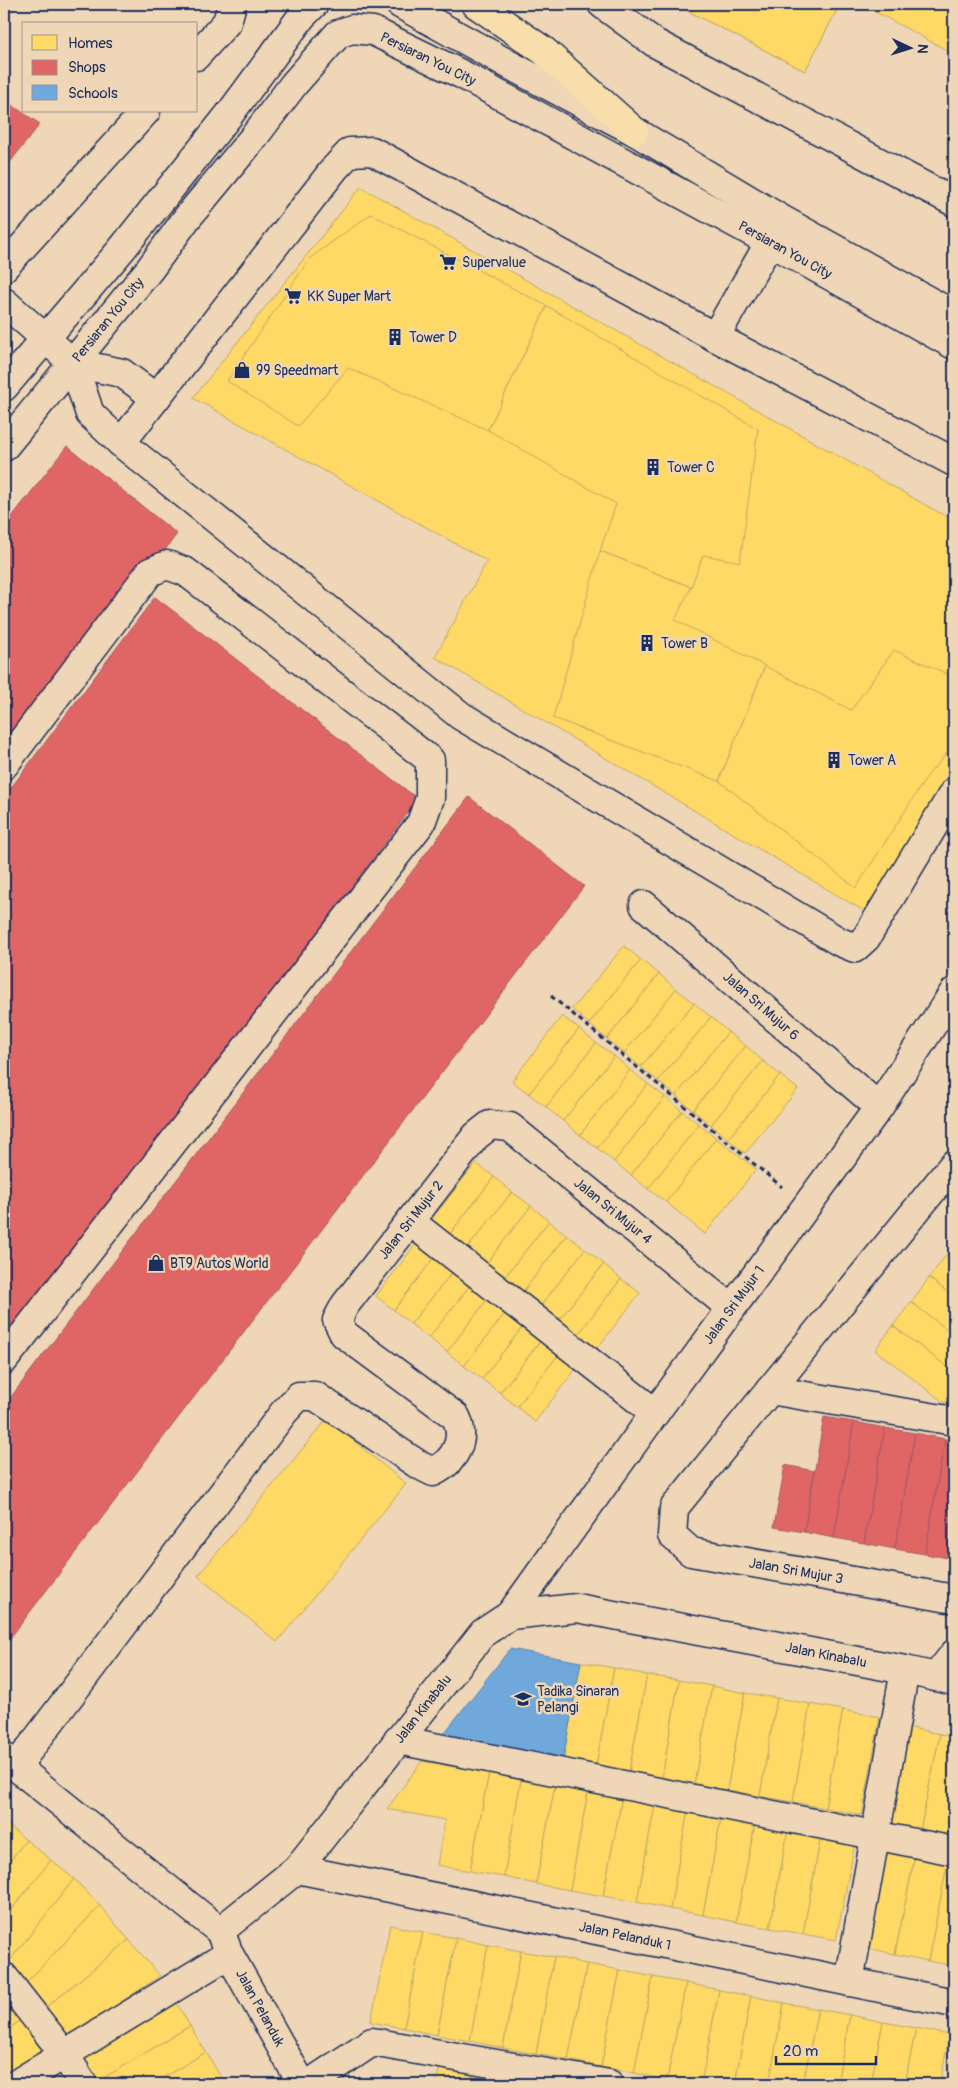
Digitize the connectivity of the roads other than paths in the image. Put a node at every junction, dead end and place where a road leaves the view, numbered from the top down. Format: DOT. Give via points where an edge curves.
graph roads {
  1 [pos="232,4"];
  2 [pos="314,4"];
  3 [pos="400,4"];
  4 [pos="476,4"];
  5 [pos="602,4"];
  6 [pos="198,54"];
  7 [pos="145,112"];
  8 [pos="634,131"];
  9 [pos="954,202"];
  10 [pos="770,242"];
  11 [pos="4,267"];
  12 [pos="4,302"];
  13 [pos="954,315"];
  14 [pos="715,337"];
  15 [pos="45,338"];
  16 [pos="954,345"];
  17 [pos="73,362"];
  18 [pos="4,387"];
  19 [pos="156,398"];
  20 [pos="121,443"];
  21 [pos="4,447"];
  22 [pos="954,462"];
  23 [pos="4,765"];
  24 [pos="954,792"];
  25 [pos="644,905"];
  26 [pos="954,992"];
  27 [pos="879,1107"];
  28 [pos="490,1125"];
  29 [pos="953,1165"];
  30 [pos="411,1222"];
  31 [pos="731,1308"];
  32 [pos="4,1360"];
  33 [pos="770,1390"];
  34 [pos="655,1413"];
  35 [pos="954,1421"];
  36 [pos="954,1599"];
  37 [pos="510,1615"];
  38 [pos="954,1654"];
  39 [pos="904,1670"];
  40 [pos="945,1679"];
  41 [pos="398,1740"];
  42 [pos="10,1762"];
  43 [pos="875,1836"];
  44 [pos="954,1851"];
  45 [pos="297,1869"];
  46 [pos="225,1943"];
  47 [pos="4,1977"];
  48 [pos="849,1982"];
  49 [pos="954,2003"];
  50 [pos="65,2055"];
  51 [pos="16,2084"];
  52 [pos="83,2084"];
  53 [pos="302,2084"];
  54 [pos="309,2084"];
  55 [pos="609,2084"];
  1 -- 6 [label="street" via="227,22"];
  2 -- 15 [label="street" via="126,243"];
  3 -- 8 [label="street, Persiaran You City"];
  4 -- 8 [label="highway" via="544,52"];
  5 -- 9 [label="street" via="654,43"];
  7 -- 11 [label="street"];
  8 -- 13 [label="street, Persiaran You City" via="781,219"];
  10 -- 14 [label="street"];
  10 -- 16 [label="street, Persiaran You City"];
  10 -- 17 [label="street, Persiaran You City" via="461,74 373,31 352,29 338,34 310,63"];
  12 -- 15 [label="street"];
  14 -- 19 [label="street" via="372,152 350,152"];
  14 -- 22 [label="street"];
  15 -- 17 [label="street"];
  15 -- 18 [label="street"];
  17 -- 19 [label="street" via="122,373"];
  17 -- 20 [label="street" via="90,414"];
  17 -- 21 [label="street, Persiaran You City"];
  19 -- 20 [label="street"];
  20 -- 24 [label="street" via="461,716 840,942 855,948 866,938"];
  23 -- 32 [label="street" via="150,572 167,565 186,572 430,760 430,798 421,823"];
  25 -- 27 [label="street, Jalan Sri Mujur 6"];
  26 -- 27 [label="street, Jalan Sri Mujur 1"];
  27 -- 31 [label="street, Jalan Sri Mujur 1"];
  28 -- 30 [label="street, Jalan Sri Mujur 2" via="476,1136"];
  28 -- 31 [label="street, Jalan Sri Mujur 4" via="510,1127"];
  29 -- 33 [label="street"];
  30 -- 34 [label="street"];
  30 -- 42 [label="street, Jalan Sri Mujur 2" via="345,1305 337,1320 344,1334 456,1417 461,1428 460,1444 444,1467 433,1472 315,1396 299,1396"];
  31 -- 34 [label="street, Jalan Sri Mujur 1"];
  33 -- 35 [label="street"];
  33 -- 36 [label="street, Jalan Sri Mujur 3" via="674,1508 672,1535 691,1552"];
  34 -- 37 [label="street, Jalan Sri Mujur 1"];
  37 -- 39 [label="street, Jalan Kinabalu" via="577,1608"];
  37 -- 41 [label="street, Jalan Kinabalu" via="483,1632"];
  38 -- 40 [label="street"];
  39 -- 40 [label="street, Jalan Kinabalu"];
  39 -- 43 [label="street"];
  41 -- 43 [label="street"];
  41 -- 45 [label="street, Jalan Kinabalu"];
  42 -- 46 [label="street"];
  43 -- 44 [label="street"];
  43 -- 48 [label="street"];
  45 -- 46 [label="street, Jalan Kinabalu"];
  45 -- 48 [label="street, Jalan Pelanduk 1"];
  46 -- 50 [label="street, Jalan Kinabalu"];
  46 -- 53 [label="street, Jalan Pelanduk"];
  47 -- 50 [label="street"];
  48 -- 49 [label="street, Jalan Pelanduk 1"];
  50 -- 51 [label="street, Jalan Kinabalu"];
  50 -- 52 [label="street"];
  54 -- 55 [label="street" via="372,2042"];
}
